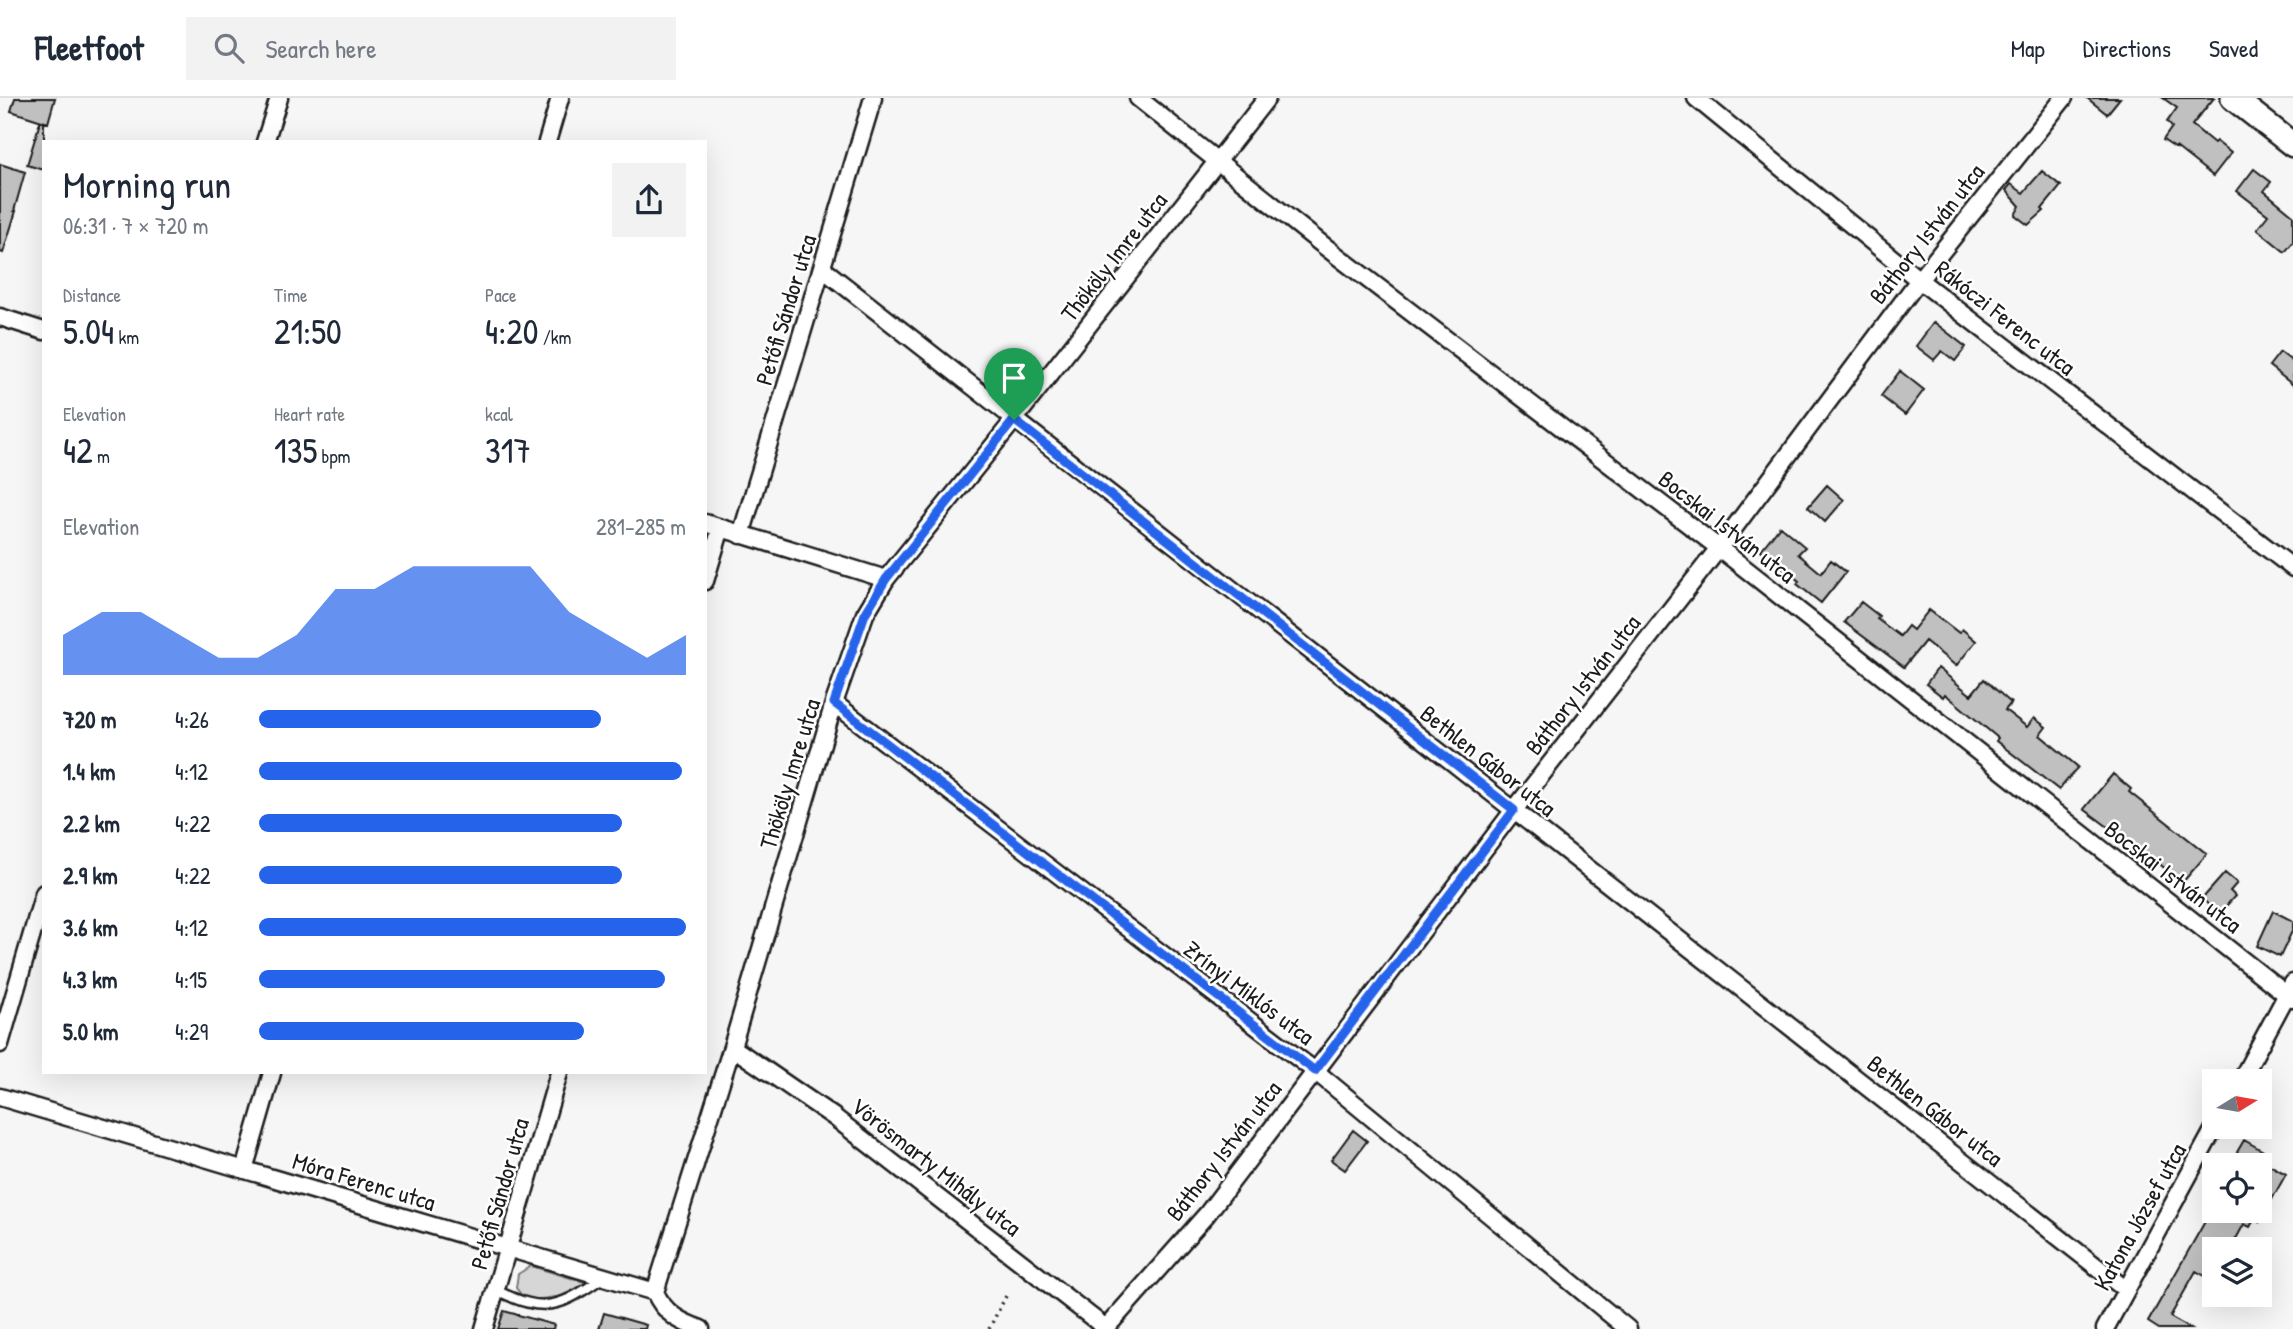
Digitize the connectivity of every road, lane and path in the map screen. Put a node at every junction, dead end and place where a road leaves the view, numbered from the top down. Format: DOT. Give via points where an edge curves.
graph roads {
  1 [pos="279,98"];
  2 [pos="560,98"];
  3 [pos="873,98"];
  4 [pos="1138,98"];
  5 [pos="1267,98"];
  6 [pos="1696,98"];
  7 [pos="2064,98"];
  8 [pos="2233,98"];
  9 [pos="266,140"];
  10 [pos="548,140"];
  11 [pos="2293,145"];
  12 [pos="1219,161"];
  13 [pos="823,269"];
  14 [pos="1919,280"];
  15 [pos="0,317"];
  16 [pos="42,330"];
  17 [pos="1014,420"];
  18 [pos="713,526"];
  19 [pos="741,535"];
  20 [pos="1719,548"];
  21 [pos="707,567"];
  22 [pos="2293,568"];
  23 [pos="886,579"];
  24 [pos="834,703"];
  25 [pos="1514,810"];
  26 [pos="42,900"];
  27 [pos="2291,992"];
  28 [pos="0,1044"];
  29 [pos="732,1047"];
  30 [pos="2247,1069"];
  31 [pos="1315,1071"];
  32 [pos="272,1074"];
  33 [pos="559,1074"];
  34 [pos="0,1097"];
  35 [pos="2208,1139"];
  36 [pos="244,1170"];
  37 [pos="508,1247"];
  38 [pos="604,1277"];
  39 [pos="2125,1289"];
  40 [pos="496,1290"];
  41 [pos="655,1292"];
  42 [pos="1006,1296"];
  43 [pos="1107,1328"];
  44 [pos="484,1329"];
  45 [pos="701,1329"];
  46 [pos="989,1329"];
  47 [pos="1629,1329"];
  48 [pos="2105,1329"];
  1 -- 9 [label="street"];
  2 -- 10 [label="street"];
  3 -- 13 [label="street, Petőfi Sándor utca"];
  4 -- 12 [label="street, Bocskai István utca"];
  5 -- 12 [label="street, Thököly Imre utca"];
  6 -- 14 [label="street, Rákóczi Ferenc utca"];
  7 -- 14 [label="street, Báthory István utca"];
  8 -- 11 [label="main road"];
  12 -- 17 [label="street, Thököly Imre utca"];
  12 -- 20 [label="street, Bocskai István utca"];
  13 -- 17 [label="street, Bethlen Gábor utca"];
  13 -- 19 [label="street, Petőfi Sándor utca"];
  14 -- 20 [label="street, Báthory István utca"];
  14 -- 22 [label="street, Rákóczi Ferenc utca"];
  15 -- 16 [label="street"];
  17 -- 23 [label="street, Thököly Imre utca"];
  17 -- 25 [label="street, Bethlen Gábor utca"];
  18 -- 19 [label="street"];
  18 -- 21 [label="street"];
  19 -- 23 [label="street"];
  20 -- 25 [label="street, Báthory István utca"];
  20 -- 27 [label="street, Bocskai István utca"];
  23 -- 24 [label="street, Thököly Imre utca" via="865,614"];
  24 -- 29 [label="street, Thököly Imre utca"];
  24 -- 31 [label="street, Zrínyi Miklós utca"];
  25 -- 31 [label="street, Báthory István utca"];
  25 -- 39 [label="street, Bethlen Gábor utca"];
  26 -- 28 [label="street"];
  27 -- 30 [label="street"];
  29 -- 41 [label="street, Thököly Imre utca"];
  29 -- 43 [label="street, Vörösmarty Mihály utca" via="834,1117"];
  31 -- 43 [label="street, Báthory István utca" via="1207,1214"];
  31 -- 47 [label="street, Zrínyi Miklós utca"];
  32 -- 36 [label="street"];
  33 -- 37 [label="street, Petőfi Sándor utca"];
  34 -- 36 [label="street, Móra Ferenc utca"];
  35 -- 39 [label="street, Katona József utca"];
  36 -- 37 [label="street, Móra Ferenc utca"];
  37 -- 38 [label="street, Móra Ferenc utca"];
  37 -- 40 [label="street, Petőfi Sándor utca"];
  38 -- 40 [label="lane" via="573,1298 537,1306"];
  38 -- 41 [label="street, Móra Ferenc utca"];
  39 -- 48 [label="street, Katona József utca"];
  40 -- 44 [label="street, Petőfi Sándor utca"];
  41 -- 45 [label="street" via="673,1316"];
  42 -- 46 [label="path"];
}
